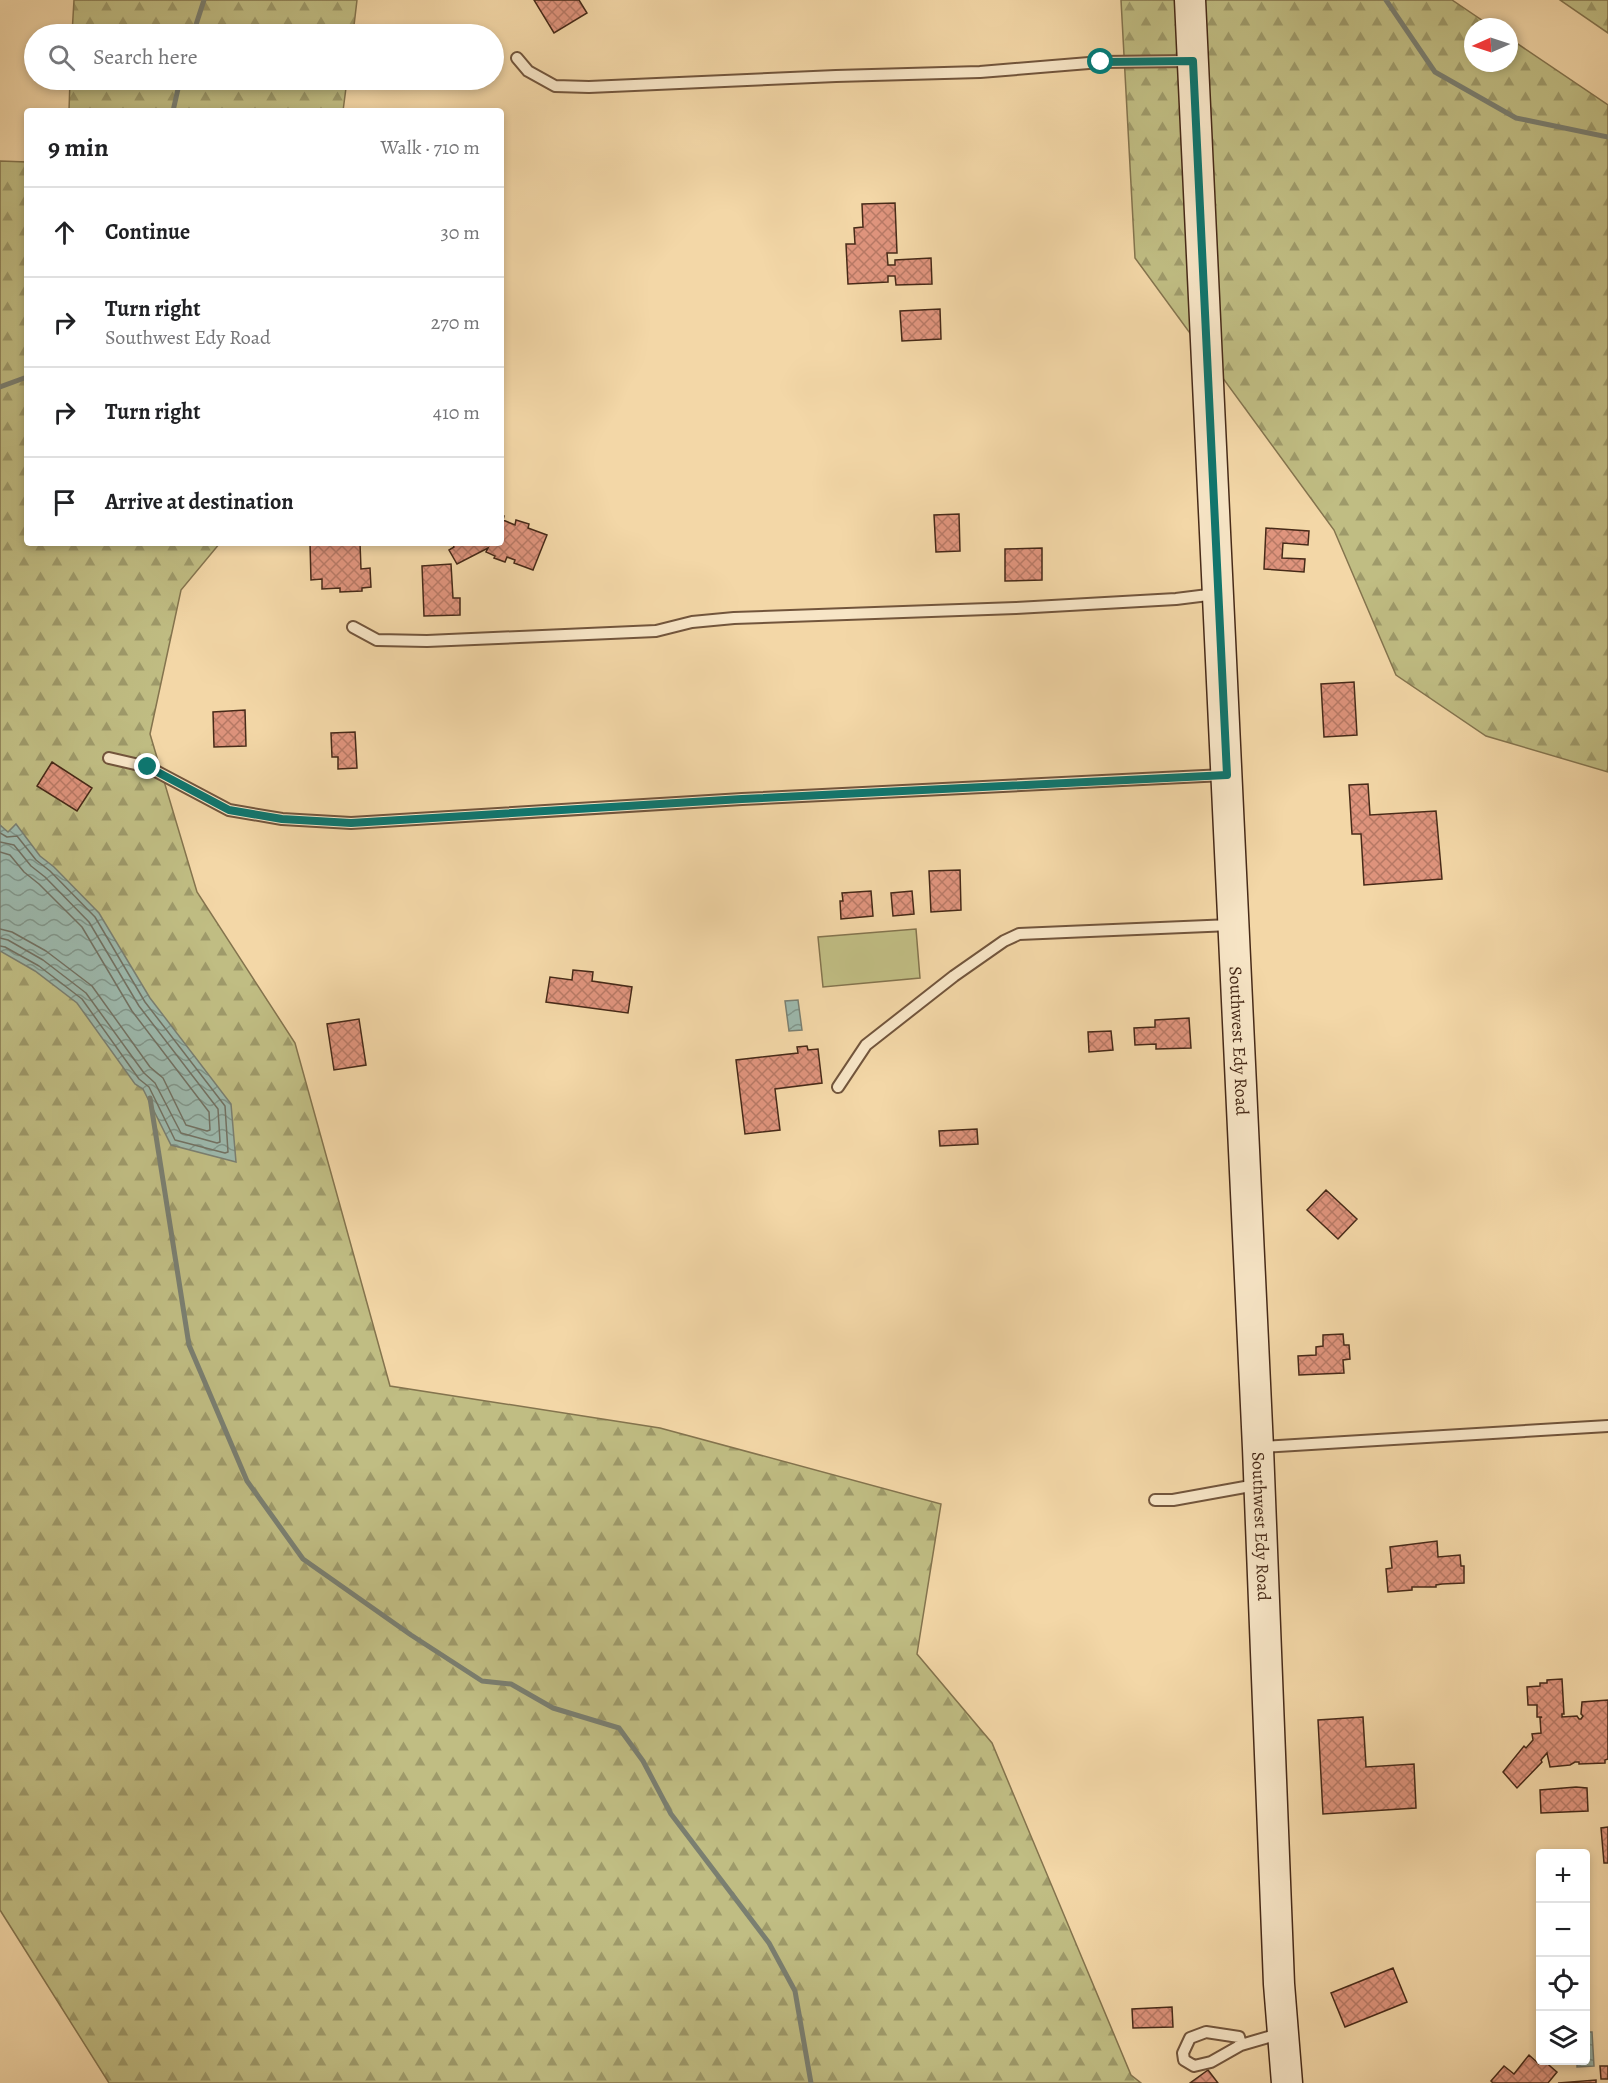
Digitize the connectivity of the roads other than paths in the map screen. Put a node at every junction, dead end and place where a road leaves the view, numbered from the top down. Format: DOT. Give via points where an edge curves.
graph roads {
  1 [pos="1190,0"];
  2 [pos="517,58"];
  3 [pos="1193,61"];
  4 [pos="1219,594"];
  5 [pos="353,627"];
  6 [pos="109,758"];
  7 [pos="1227,775"];
  8 [pos="1234,925"];
  9 [pos="838,1087"];
  10 [pos="1608,1426"];
  11 [pos="1258,1448"];
  12 [pos="1259,1484"];
  13 [pos="1155,1500"];
  14 [pos="1282,2033"];
  15 [pos="1241,2045"];
  16 [pos="1287,2083"];
  1 -- 3 [label="street, Southwest Edy Road"];
  2 -- 3 [label="lane" via="528,71 555,86 589,87"];
  3 -- 4 [label="street, Southwest Edy Road"];
  4 -- 5 [label="lane" via="1050,606 734,618 656,631 427,640 376,640"];
  4 -- 7 [label="street, Southwest Edy Road"];
  6 -- 7 [label="lane" via="148,767 229,810 282,819 351,823"];
  7 -- 8 [label="street, Southwest Edy Road"];
  8 -- 9 [label="lane" via="1019,934 954,976 866,1045"];
  8 -- 11 [label="street, Southwest Edy Road"];
  10 -- 11 [label="lane"];
  11 -- 12 [label="street, Southwest Edy Road"];
  12 -- 13 [label="lane"];
  12 -- 14 [label="street, Southwest Edy Road"];
  14 -- 15 [label="lane"];
  14 -- 16 [label="street, Southwest Edy Road"];
  15 -- 15 [label="lane" via="1211,2062 1194,2066 1184,2060 1190,2037 1206,2032 1239,2037"];
}
